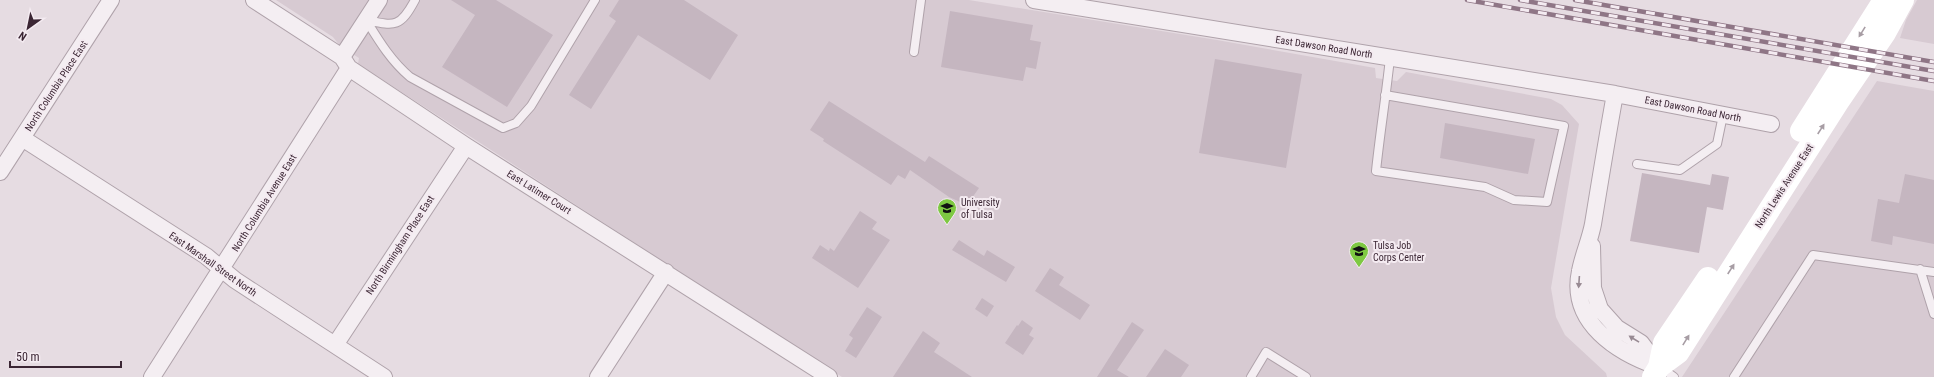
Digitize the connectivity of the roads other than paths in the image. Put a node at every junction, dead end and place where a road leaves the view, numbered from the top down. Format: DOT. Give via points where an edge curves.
graph roads {
  1 [pos="111,0"];
  2 [pos="254,0"];
  3 [pos="379,0"];
  4 [pos="415,0"];
  5 [pos="595,0"];
  6 [pos="921,0"];
  7 [pos="1034,0"];
  8 [pos="1884,0"];
  9 [pos="1903,0"];
  10 [pos="366,20"];
  11 [pos="914,52"];
  12 [pos="1390,58"];
  13 [pos="346,63"];
  14 [pos="1615,94"];
  15 [pos="1385,96"];
  16 [pos="1723,115"];
  17 [pos="1770,124"];
  18 [pos="22,138"];
  19 [pos="466,146"];
  20 [pos="1637,164"];
  21 [pos="0,172"];
  22 [pos="222,269"];
  23 [pos="1920,269"];
  24 [pos="666,272"];
  25 [pos="1934,272"];
  26 [pos="1934,314"];
  27 [pos="335,345"];
  28 [pos="1662,374"];
  29 [pos="152,377"];
  30 [pos="384,377"];
  31 [pos="598,377"];
  32 [pos="829,377"];
  33 [pos="1252,377"];
  34 [pos="1306,377"];
  35 [pos="1734,377"];
  1 -- 18 [label="street, North Columbia Place East"];
  2 -- 13 [label="street, East Latimer Court"];
  3 -- 10 [label="street, North Columbia Avenue East"];
  4 -- 10 [label="lane" via="399,22 384,24"];
  5 -- 10 [label="lane" via="531,106 516,123 503,128 406,73 390,57"];
  6 -- 11 [label="lane"];
  7 -- 12 [label="street, East Dawson Road North"];
  8 -- 28 [label="main road, North Lewis Avenue East, one-way" via="1664,343"];
  28 -- 9 [label="main road, North Lewis Avenue East, one-way" via="1885,33"];
  10 -- 13 [label="street, North Columbia Avenue East"];
  12 -- 14 [label="street, East Dawson Road North"];
  12 -- 15 [label="lane"];
  13 -- 19 [label="street, East Latimer Court"];
  13 -- 22 [label="street, North Columbia Avenue East"];
  14 -- 16 [label="street, East Dawson Road North"];
  14 -- 28 [label="street" via="1579,288 1584,312 1590,322 1610,341"];
  15 -- 15 [label="lane" via="1376,171 1485,187 1514,200 1547,202 1564,126"];
  16 -- 17 [label="street, East Dawson Road North"];
  16 -- 20 [label="lane" via="1717,144 1680,170"];
  18 -- 21 [label="street, North Columbia Place East"];
  18 -- 22 [label="street, East Marshall Street North" via="206,256"];
  19 -- 24 [label="street, East Latimer Court"];
  19 -- 27 [label="street, North Birmingham Place East"];
  22 -- 27 [label="street, East Marshall Street North"];
  22 -- 29 [label="street, North Columbia Avenue East"];
  23 -- 25 [label="lane"];
  23 -- 26 [label="lane"];
  23 -- 35 [label="lane" via="1813,255"];
  24 -- 31 [label="street"];
  24 -- 32 [label="street, East Latimer Court"];
  27 -- 30 [label="street, East Marshall Street North"];
  33 -- 34 [label="lane" via="1266,352"];
}
